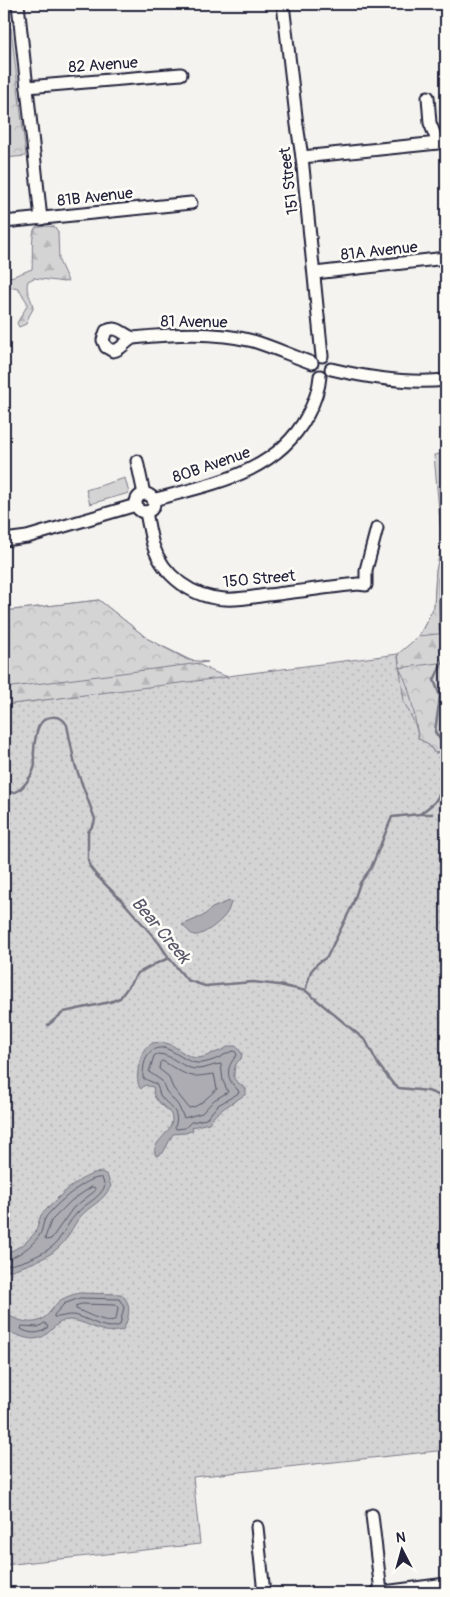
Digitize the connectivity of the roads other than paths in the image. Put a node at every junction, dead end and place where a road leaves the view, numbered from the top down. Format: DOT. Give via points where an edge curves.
graph roads {
  1 [pos="18,4"];
  2 [pos="283,4"];
  3 [pos="181,74"];
  4 [pos="27,87"];
  5 [pos="428,97"];
  6 [pos="302,157"];
  7 [pos="191,203"];
  8 [pos="41,219"];
  9 [pos="4,222"];
  10 [pos="446,258"];
  11 [pos="314,273"];
  12 [pos="133,338"];
  13 [pos="322,356"];
  14 [pos="312,363"];
  15 [pos="331,369"];
  16 [pos="320,376"];
  17 [pos="446,380"];
  18 [pos="137,461"];
  19 [pos="148,497"];
  20 [pos="136,505"];
  21 [pos="146,512"];
  22 [pos="377,528"];
  23 [pos="4,540"];
  24 [pos="372,1515"];
  25 [pos="257,1527"];
  26 [pos="446,1584"];
  27 [pos="264,1593"];
  28 [pos="377,1593"];
  1 -- 4 [label="street"];
  2 -- 6 [label="street, 151 Street"];
  3 -- 4 [label="street, 82 Avenue"];
  4 -- 8 [label="street"];
  5 -- 6 [label="street" via="430,123 438,143"];
  6 -- 11 [label="street, 151 Street"];
  7 -- 8 [label="street, 81B Avenue"];
  8 -- 9 [label="street, 81B Avenue"];
  10 -- 11 [label="street, 81A Avenue"];
  11 -- 13 [label="street, 151 Street"];
  12 -- 14 [label="street, 81 Avenue" via="226,336 256,342"];
  13 -- 14 [label="street" via="316,356"];
  13 -- 15 [label="street" via="329,361"];
  14 -- 16 [label="street" via="313,371"];
  15 -- 16 [label="street"];
  15 -- 17 [label="street" via="403,382"];
  16 -- 19 [label="street, 80B Avenue" via="314,401 302,426 271,458 230,478"];
  18 -- 19 [label="street"];
  19 -- 20 [label="street" via="137,498"];
  19 -- 21 [label="street" via="152,508"];
  20 -- 21 [label="street"];
  20 -- 23 [label="street" via="34,535"];
  21 -- 22 [label="street, 150 Street" via="154,547 166,569 190,589 221,599 366,585 366,570"];
  24 -- 28 [label="street"];
  25 -- 27 [label="street"];
  26 -- 28 [label="street"];
}
